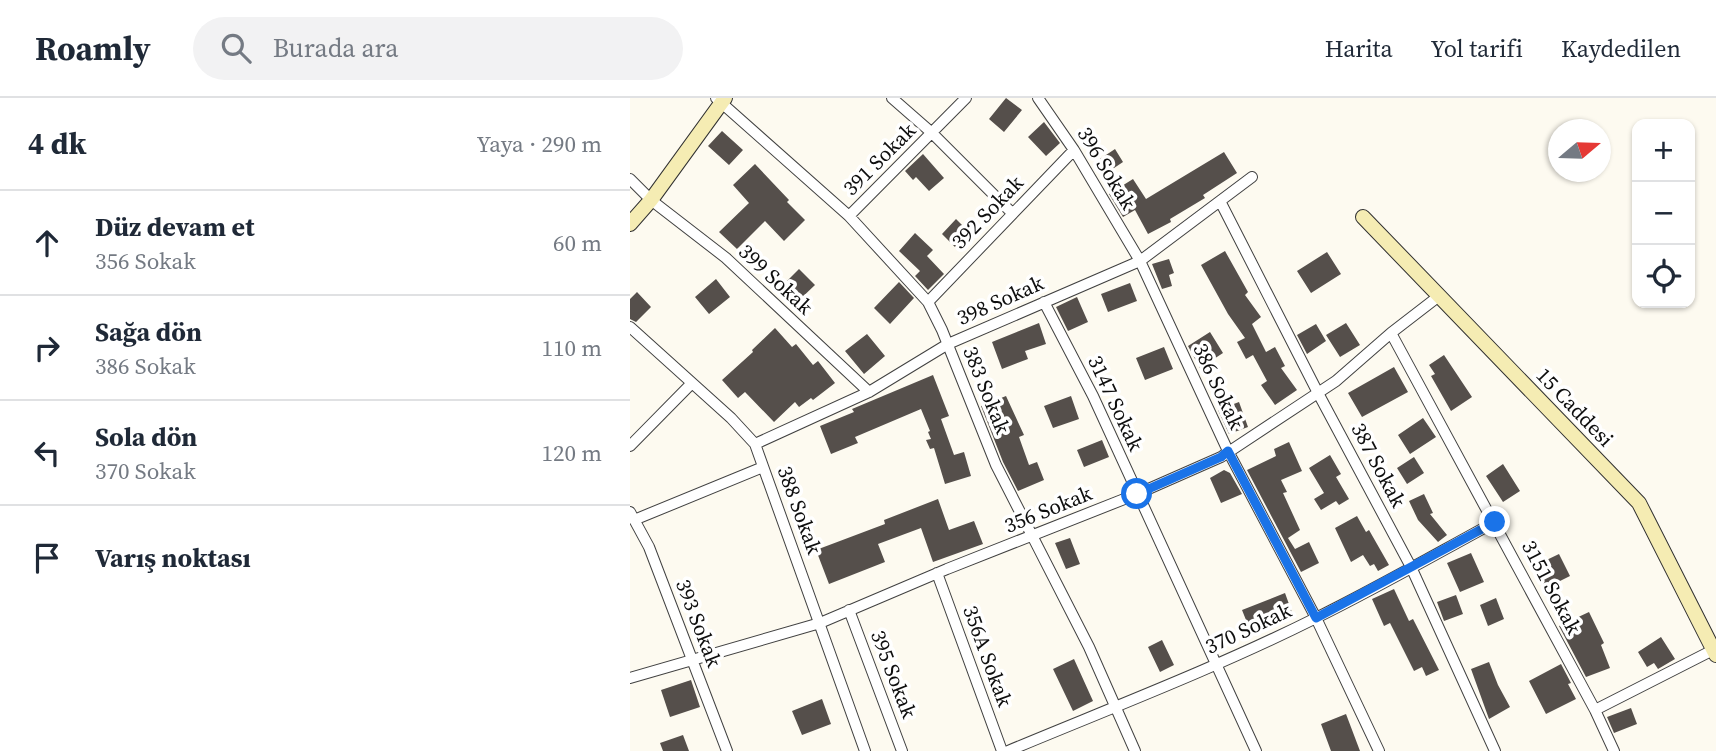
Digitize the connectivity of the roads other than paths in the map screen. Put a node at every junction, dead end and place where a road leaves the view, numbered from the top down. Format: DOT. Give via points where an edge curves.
graph roads {
  1 [pos="892,98"];
  2 [pos="966,98"];
  3 [pos="1038,98"];
  4 [pos="721,100"];
  5 [pos="932,132"];
  6 [pos="1074,150"];
  7 [pos="1252,177"];
  8 [pos="630,179"];
  9 [pos="652,200"];
  10 [pos="1220,201"];
  11 [pos="1012,213"];
  12 [pos="849,216"];
  13 [pos="1363,217"];
  14 [pos="630,224"];
  15 [pos="1140,261"];
  16 [pos="1439,296"];
  17 [pos="928,302"];
  18 [pos="1045,302"];
  19 [pos="630,327"];
  20 [pos="1391,333"];
  21 [pos="948,344"];
  22 [pos="692,383"];
  23 [pos="869,392"];
  24 [pos="1318,393"];
  25 [pos="755,444"];
  26 [pos="630,446"];
  27 [pos="1228,451"];
  28 [pos="763,467"];
  29 [pos="1137,494"];
  30 [pos="632,516"];
  31 [pos="1495,522"];
  32 [pos="1031,537"];
  33 [pos="1412,567"];
  34 [pos="937,573"];
  35 [pos="849,610"];
  36 [pos="1316,618"];
  37 [pos="820,623"];
  38 [pos="1715,652"];
  39 [pos="692,658"];
  40 [pos="1215,664"];
  41 [pos="630,678"];
  42 [pos="1114,706"];
  43 [pos="1595,709"];
  44 [pos="727,751"];
  45 [pos="865,751"];
  46 [pos="902,751"];
  47 [pos="1002,751"];
  48 [pos="1007,751"];
  49 [pos="1135,751"];
  50 [pos="1256,751"];
  51 [pos="1379,751"];
  52 [pos="1495,751"];
  53 [pos="1614,751"];
  1 -- 5 [label="street"];
  2 -- 5 [label="street, 391 Sokak"];
  3 -- 6 [label="street, 396 Sokak"];
  4 -- 9 [label="street"];
  4 -- 12 [label="street, 383 Sokak"];
  5 -- 11 [label="street"];
  5 -- 12 [label="street, 391 Sokak"];
  6 -- 11 [label="street, 392 Sokak"];
  6 -- 15 [label="street, 396 Sokak"];
  7 -- 10 [label="street, 398 Sokak"];
  8 -- 9 [label="street, 399 Sokak"];
  9 -- 14 [label="street"];
  9 -- 23 [label="street, 399 Sokak" via="726,258"];
  10 -- 15 [label="street, 398 Sokak"];
  10 -- 24 [label="street, 387 Sokak"];
  11 -- 17 [label="street, 392 Sokak"];
  12 -- 17 [label="street, 383 Sokak"];
  13 -- 16 [label="street, 15 Caddesi"];
  15 -- 18 [label="street, 398 Sokak"];
  15 -- 27 [label="street, 386 Sokak"];
  16 -- 20 [label="street, 356 Sokak"];
  16 -- 38 [label="street, 15 Caddesi" via="1639,503"];
  17 -- 21 [label="street, 383 Sokak"];
  18 -- 21 [label="street, 398 Sokak"];
  18 -- 29 [label="street, 3147 Sokak"];
  19 -- 22 [label="street, 388 Sokak"];
  20 -- 24 [label="street, 356 Sokak"];
  20 -- 31 [label="street, 3151 Sokak"];
  21 -- 23 [label="street, 398 Sokak"];
  21 -- 32 [label="street, 383 Sokak" via="996,465"];
  22 -- 25 [label="street, 388 Sokak"];
  22 -- 26 [label="street"];
  23 -- 25 [label="street, 398 Sokak"];
  24 -- 27 [label="street, 356 Sokak"];
  24 -- 33 [label="street, 387 Sokak"];
  25 -- 28 [label="street, 388 Sokak"];
  27 -- 29 [label="street, 356 Sokak"];
  27 -- 36 [label="street, 386 Sokak"];
  28 -- 30 [label="street"];
  28 -- 37 [label="street, 388 Sokak"];
  29 -- 32 [label="street, 356 Sokak"];
  29 -- 40 [label="street, 3147 Sokak"];
  30 -- 39 [label="street, 393 Sokak" via="649,547"];
  31 -- 33 [label="street, 370 Sokak"];
  31 -- 43 [label="street, 3151 Sokak"];
  32 -- 34 [label="street, 356 Sokak"];
  32 -- 42 [label="street, 383 Sokak" via="1089,647"];
  33 -- 36 [label="street, 370 Sokak"];
  33 -- 52 [label="street, 387 Sokak"];
  34 -- 35 [label="street, 356 Sokak"];
  34 -- 47 [label="street, 356A Sokak"];
  35 -- 37 [label="street, 356 Sokak"];
  35 -- 46 [label="street, 395 Sokak"];
  36 -- 40 [label="street, 370 Sokak"];
  36 -- 51 [label="street, 386 Sokak"];
  37 -- 39 [label="street, 356 Sokak"];
  37 -- 45 [label="street, 388 Sokak"];
  38 -- 43 [label="street"];
  39 -- 41 [label="street, 356 Sokak"];
  39 -- 44 [label="street, 393 Sokak"];
  40 -- 42 [label="street, 370 Sokak"];
  40 -- 50 [label="street, 3147 Sokak"];
  42 -- 48 [label="street, 370 Sokak"];
  42 -- 49 [label="street, 383 Sokak"];
  43 -- 53 [label="street, 3151 Sokak"];
}
